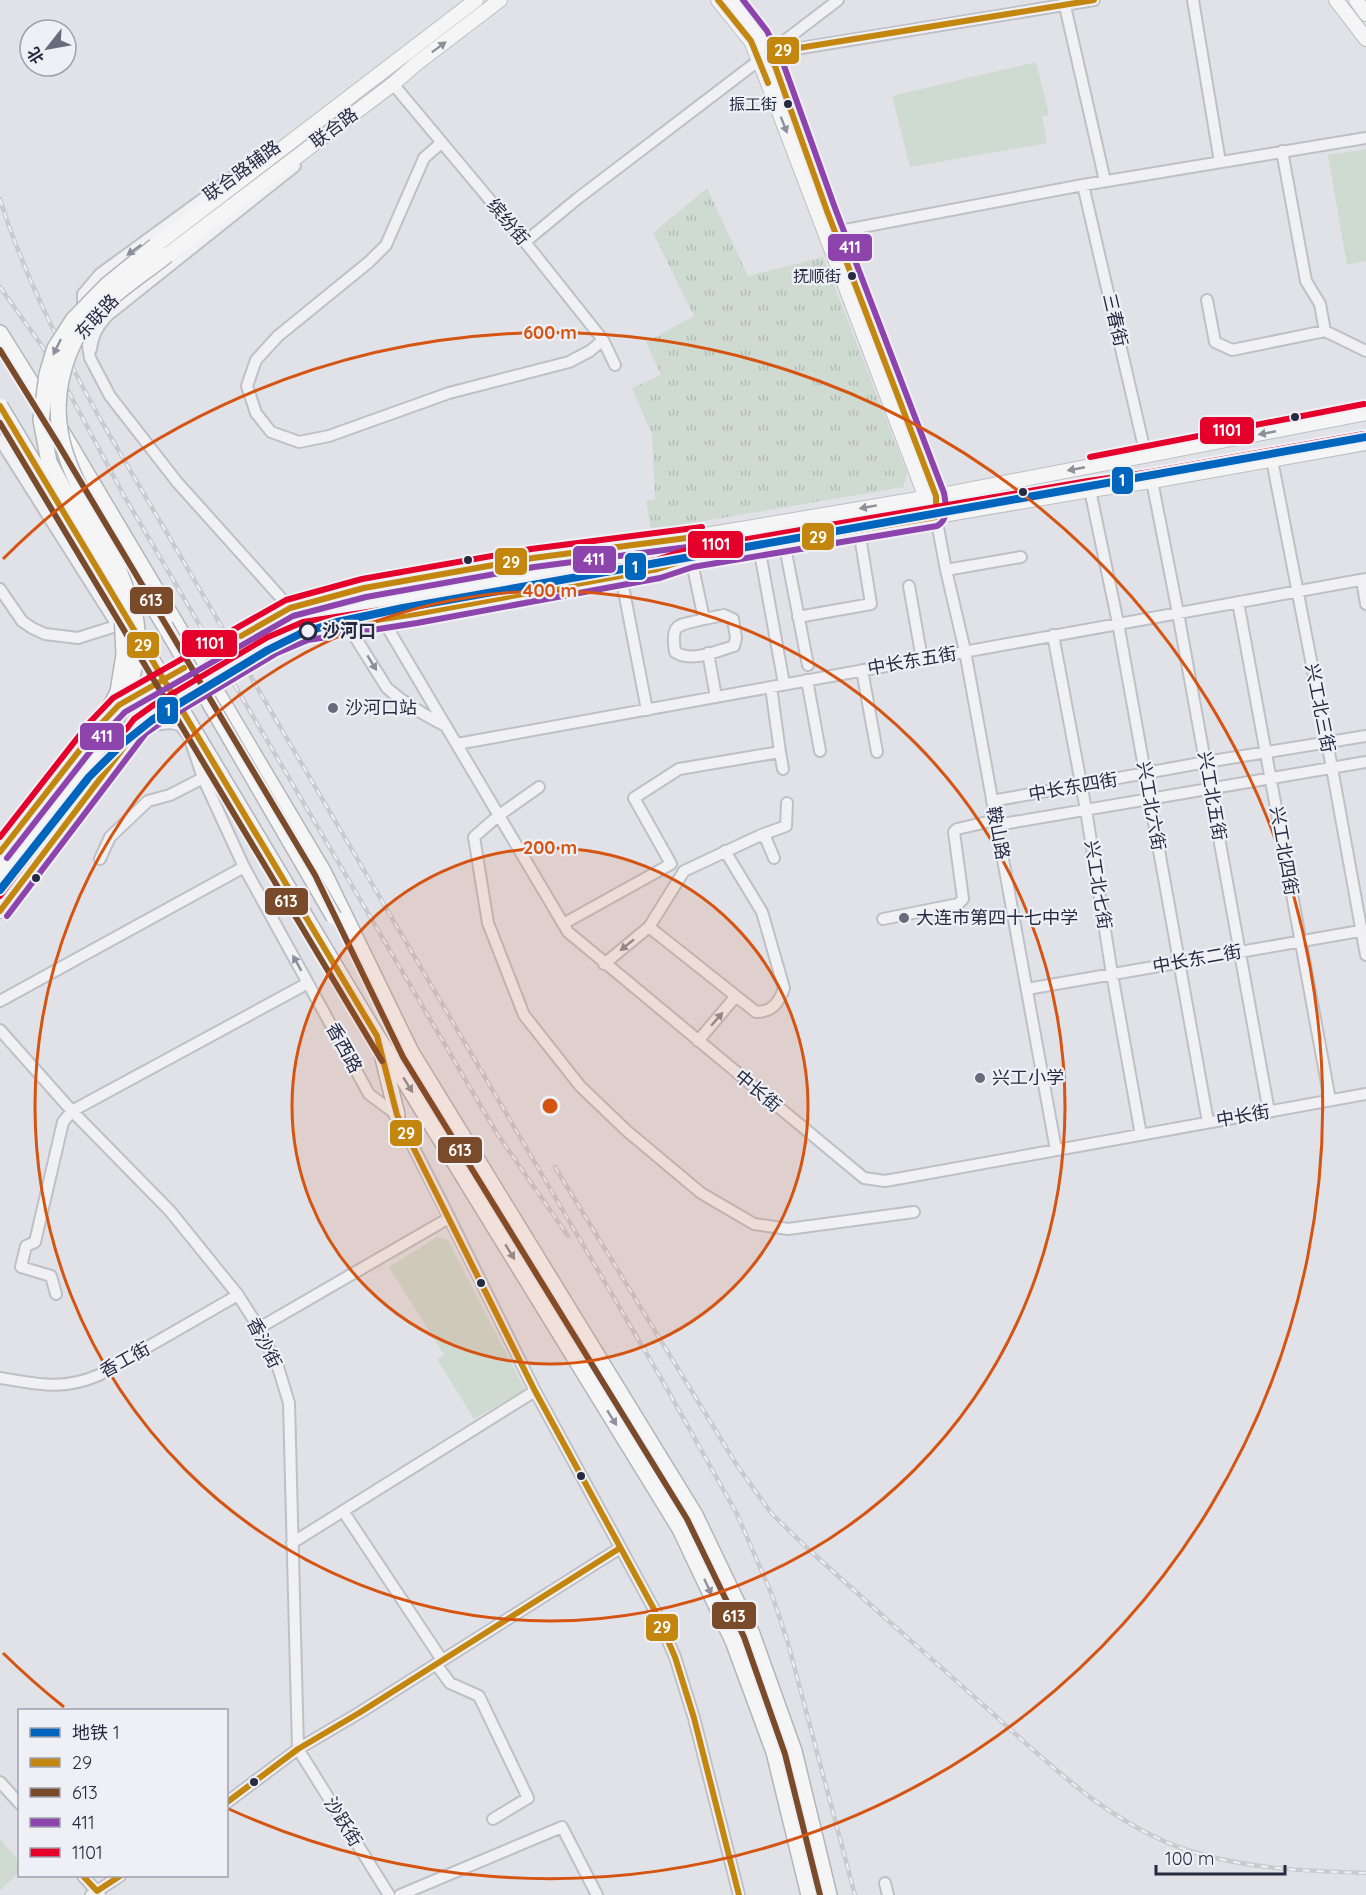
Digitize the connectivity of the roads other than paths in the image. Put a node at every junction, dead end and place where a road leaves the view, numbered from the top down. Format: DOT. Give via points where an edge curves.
graph roads {
  1 [pos="476,0"];
  2 [pos="500,0"];
  3 [pos="718,0"];
  4 [pos="732,0"];
  5 [pos="838,0"];
  6 [pos="1095,0"];
  7 [pos="1193,0"];
  8 [pos="1336,0"];
  9 [pos="1356,0"];
  10 [pos="1043,4"];
  11 [pos="1065,6"];
  12 [pos="1366,14"];
  13 [pos="1366,39"];
  14 [pos="402,56"];
  15 [pos="763,57"];
  16 [pos="390,86"];
  17 [pos="1366,138"];
  18 [pos="441,143"];
  19 [pos="1282,151"];
  20 [pos="1220,162"];
  21 [pos="1105,181"];
  22 [pos="1083,185"];
  23 [pos="835,232"];
  24 [pos="525,242"];
  25 [pos="161,250"];
  26 [pos="111,266"];
  27 [pos="135,293"];
  28 [pos="1207,300"];
  29 [pos="1325,331"];
  30 [pos="0,333"];
  31 [pos="603,340"];
  32 [pos="1366,351"];
  33 [pos="0,352"];
  34 [pos="90,358"];
  35 [pos="615,365"];
  36 [pos="0,406"];
  37 [pos="1366,413"];
  38 [pos="65,437"];
  39 [pos="0,440"];
  40 [pos="1366,442"];
  41 [pos="1146,456"];
  42 [pos="1272,460"];
  43 [pos="73,474"];
  44 [pos="1152,481"];
  45 [pos="1090,490"];
  46 [pos="931,497"];
  47 [pos="936,517"];
  48 [pos="859,530"];
  49 [pos="784,542"];
  50 [pos="759,547"];
  51 [pos="1021,558"];
  52 [pos="686,560"];
  53 [pos="624,570"];
  54 [pos="946,570"];
  55 [pos="1364,579"];
  56 [pos="909,586"];
  57 [pos="364,588"];
  58 [pos="0,589"];
  59 [pos="1297,591"];
  60 [pos="330,597"];
  61 [pos="1238,602"];
  62 [pos="1366,604"];
  63 [pos="290,608"];
  64 [pos="1178,613"];
  65 [pos="798,617"];
  66 [pos="382,619"];
  67 [pos="704,619"];
  68 [pos="1118,623"];
  69 [pos="347,625"];
  70 [pos="116,626"];
  71 [pos="330,627"];
  72 [pos="254,628"];
  73 [pos="1053,635"];
  74 [pos="357,639"];
  75 [pos="264,650"];
  76 [pos="965,651"];
  77 [pos="708,653"];
  78 [pos="922,659"];
  79 [pos="808,665"];
  80 [pos="862,670"];
  81 [pos="807,680"];
  82 [pos="159,682"];
  83 [pos="784,684"];
  84 [pos="771,687"];
  85 [pos="716,697"];
  86 [pos="171,706"];
  87 [pos="647,710"];
  88 [pos="140,726"];
  89 [pos="446,726"];
  90 [pos="1366,736"];
  91 [pos="1327,742"];
  92 [pos="458,744"];
  93 [pos="820,751"];
  94 [pos="780,752"];
  95 [pos="877,752"];
  96 [pos="1267,752"];
  97 [pos="1206,762"];
  98 [pos="1366,762"];
  99 [pos="1332,768"];
  100 [pos="783,769"];
  101 [pos="1145,773"];
  102 [pos="203,778"];
  103 [pos="1272,778"];
  104 [pos="78,781"];
  105 [pos="1081,785"];
  106 [pos="539,787"];
  107 [pos="1210,789"];
  108 [pos="1150,799"];
  109 [pos="992,801"];
  110 [pos="787,803"];
  111 [pos="1086,810"];
  112 [pos="498,816"];
  113 [pos="996,823"];
  114 [pos="761,835"];
  115 [pos="725,851"];
  116 [pos="0,852"];
  117 [pos="774,858"];
  118 [pos="100,859"];
  119 [pos="0,862"];
  120 [pos="244,867"];
  121 [pos="0,882"];
  122 [pos="0,911"];
  123 [pos="883,919"];
  124 [pos="563,924"];
  125 [pos="649,927"];
  126 [pos="1364,930"];
  127 [pos="1300,941"];
  128 [pos="1240,952"];
  129 [pos="1366,955"];
  130 [pos="604,963"];
  131 [pos="1179,963"];
  132 [pos="1112,974"];
  133 [pos="308,983"];
  134 [pos="1027,989"];
  135 [pos="736,996"];
  136 [pos="0,1001"];
  137 [pos="0,1030"];
  138 [pos="377,1036"];
  139 [pos="698,1041"];
  140 [pos="411,1052"];
  141 [pos="1366,1094"];
  142 [pos="1330,1100"];
  143 [pos="72,1111"];
  144 [pos="1269,1112"];
  145 [pos="397,1115"];
  146 [pos="1208,1122"];
  147 [pos="1141,1135"];
  148 [pos="1056,1150"];
  149 [pos="914,1212"];
  150 [pos="449,1218"];
  151 [pos="56,1293"];
  152 [pos="238,1295"];
  153 [pos="259,1328"];
  154 [pos="0,1378"];
  155 [pos="535,1390"];
  156 [pos="343,1511"];
  157 [pos="292,1543"];
  158 [pos="620,1548"];
  159 [pos="439,1662"];
  160 [pos="298,1749"];
  161 [pos="0,1782"];
  162 [pos="18,1802"];
  163 [pos="228,1802"];
  164 [pos="493,1819"];
  165 [pos="84,1877"];
  166 [pos="117,1877"];
  167 [pos="885,1883"];
  168 [pos="96,1894"];
  169 [pos="389,1895"];
  170 [pos="400,1895"];
  171 [pos="597,1895"];
  172 [pos="739,1895"];
  173 [pos="809,1895"];
  174 [pos="829,1895"];
  175 [pos="888,1895"];
  1 -- 14 [label="main road, 联合路"];
  16 -- 2 [label="main road, 联合路, one-way"];
  3 -- 15 [label="main road, 鞍山路"];
  4 -- 15 [label="main road, 鞍山路" via="759,36"];
  5 -- 15 [label="street"];
  6 -- 11 [label="street"];
  7 -- 20 [label="street"];
  8 -- 13 [label="main road"];
  9 -- 12 [label="main road"];
  10 -- 11 [label="street"];
  10 -- 15 [label="street"];
  11 -- 21 [label="street"];
  14 -- 25 [label="main road, 联合路"];
  14 -- 26 [label="street, 联合路辅路, one-way"];
  15 -- 23 [label="main road, 鞍山路" via="775,66"];
  15 -- 24 [label="street"];
  15 -- 46 [label="main road, 鞍山路, one-way"];
  16 -- 18 [label="street, 缤纷街"];
  16 -- 25 [label="main road, 联合路"];
  16 -- 27 [label="street, 联合路辅路"];
  17 -- 19 [label="street"];
  18 -- 24 [label="street, 缤纷街"];
  18 -- 31 [label="street" via="424,158 386,245 278,336 256,360 247,386 256,413 271,432 299,442 329,436 449,393 569,362"];
  19 -- 20 [label="street"];
  19 -- 29 [label="street" via="1306,281 1320,304"];
  20 -- 21 [label="street"];
  21 -- 22 [label="street"];
  22 -- 23 [label="street"];
  22 -- 41 [label="street, 三春街"];
  23 -- 46 [label="main road, 鞍山路"];
  24 -- 31 [label="street, 缤纷街"];
  25 -- 43 [label="highway, 东联路, bridge" via="83,328 65,360 57,420"];
  25 -- 119 [label="highway, 东联路, one-way, bridge" via="107,285 73,320 55,348 47,374 42,420 49,462 110,575 122,611 124,655 118,692 91,744"];
  26 -- 27 [label="street" via="110,276 118,287"];
  26 -- 34 [label="street, 联合路辅路" via="83,294"];
  27 -- 34 [label="street, 联合路辅路" via="98,326"];
  28 -- 29 [label="street" via="1215,342 1232,350"];
  29 -- 32 [label="street"];
  30 -- 38 [label="highway"];
  31 -- 35 [label="street, 缤纷街"];
  33 -- 38 [label="highway"];
  34 -- 63 [label="street" via="110,396 137,433"];
  36 -- 138 [label="highway, bridge"];
  37 -- 41 [label="main road, one-way"];
  38 -- 140 [label="highway" via="324,871"];
  39 -- 70 [label="street"];
  40 -- 42 [label="main road"];
  41 -- 46 [label="main road, one-way"];
  42 -- 44 [label="main road"];
  42 -- 59 [label="street, 兴工北三街"];
  43 -- 104 [label="highway, 东联路, bridge" via="112,551 135,611 137,634 130,688 113,727"];
  43 -- 140 [label="highway, bridge"];
  44 -- 45 [label="main road"];
  44 -- 64 [label="street, 兴工北五街"];
  45 -- 47 [label="main road"];
  45 -- 68 [label="street, 兴工北六街"];
  46 -- 47 [label="main road, 鞍山路"];
  46 -- 57 [label="main road, one-way"];
  47 -- 48 [label="main road"];
  47 -- 54 [label="street, 鞍山路"];
  48 -- 49 [label="main road"];
  48 -- 65 [label="street" via="871,604"];
  49 -- 50 [label="main road"];
  49 -- 65 [label="street"];
  50 -- 52 [label="main road"];
  50 -- 83 [label="street"];
  51 -- 54 [label="street"];
  52 -- 53 [label="highway"];
  52 -- 67 [label="street"];
  53 -- 66 [label="main road"];
  53 -- 87 [label="street"];
  53 -- 104 [label="highway, bridge" via="553,571 420,594 297,626 156,708"];
  54 -- 76 [label="street, 鞍山路"];
  55 -- 59 [label="street, 中长东五街"];
  55 -- 62 [label="street"];
  56 -- 78 [label="street"];
  57 -- 60 [label="main road"];
  57 -- 66 [label="street, 中长街"];
  58 -- 70 [label="street" via="22,621 45,634 78,639"];
  59 -- 61 [label="street, 中长东五街"];
  59 -- 91 [label="street, 兴工北三街"];
  60 -- 63 [label="main road"];
  60 -- 69 [label="street"];
  61 -- 64 [label="street, 中长东五街"];
  61 -- 96 [label="street, 兴工北四街"];
  63 -- 72 [label="main road"];
  64 -- 68 [label="street, 中长东五街"];
  64 -- 97 [label="street, 兴工北五街"];
  65 -- 79 [label="street"];
  66 -- 69 [label="main road"];
  66 -- 89 [label="street, 中长街"];
  67 -- 77 [label="street" via="724,615 733,619 736,638 734,646"];
  67 -- 77 [label="street" via="675,628 672,634 675,652 682,656"];
  68 -- 73 [label="street, 中长东五街"];
  68 -- 101 [label="street, 兴工北六街"];
  69 -- 71 [label="main road"];
  69 -- 74 [label="street"];
  70 -- 82 [label="street"];
  71 -- 74 [label="street"];
  71 -- 75 [label="main road" via="298,634"];
  73 -- 76 [label="street, 中长东五街"];
  73 -- 105 [label="street, 兴工北七街"];
  74 -- 89 [label="street, one-way" via="387,688 417,711"];
  76 -- 78 [label="street, 中长东五街"];
  76 -- 109 [label="street, 鞍山路"];
  77 -- 85 [label="street"];
  78 -- 80 [label="street, 中长东五街"];
  80 -- 81 [label="street, 中长东五街"];
  80 -- 95 [label="street"];
  81 -- 83 [label="street, 中长东五街"];
  81 -- 93 [label="street"];
  82 -- 116 [label="main road" via="119,705 97,728"];
  83 -- 84 [label="street, 中长东五街"];
  84 -- 85 [label="street, 中长东五街"];
  84 -- 94 [label="street"];
  85 -- 87 [label="street, 中长东五街"];
  86 -- 88 [label="main road"];
  87 -- 92 [label="street, 中长东五街"];
  88 -- 102 [label="street, 香西路" via="180,725 189,736"];
  88 -- 122 [label="main road"];
  89 -- 92 [label="street, 中长街"];
  90 -- 91 [label="street, 中长东四街"];
  91 -- 96 [label="street, 中长东四街"];
  91 -- 99 [label="street, 兴工北三街"];
  92 -- 112 [label="street, 中长街"];
  94 -- 100 [label="street"];
  94 -- 124 [label="street" via="679,769 634,798 671,864"];
  96 -- 97 [label="street, 中长东四街"];
  96 -- 103 [label="street, 兴工北四街"];
  97 -- 101 [label="street, 中长东四街"];
  97 -- 107 [label="street, 兴工北五街"];
  98 -- 99 [label="street, 中长东四街"];
  99 -- 103 [label="street, 中长东四街"];
  99 -- 126 [label="street, 兴工北三街"];
  101 -- 105 [label="street, 中长东四街"];
  101 -- 108 [label="street, 兴工北六街"];
  102 -- 118 [label="street" via="148,801 110,837"];
  102 -- 120 [label="street, 香西路"];
  103 -- 107 [label="street, 中长东四街"];
  103 -- 127 [label="street, 兴工北四街"];
  104 -- 121 [label="highway, 东联路, bridge"];
  105 -- 109 [label="street, 中长东四街"];
  105 -- 111 [label="street, 兴工北七街"];
  106 -- 112 [label="street"];
  107 -- 108 [label="street, 中长东四街"];
  107 -- 128 [label="street, 兴工北五街"];
  108 -- 111 [label="street, 中长东四街"];
  108 -- 131 [label="street, 兴工北六街"];
  109 -- 113 [label="street, 鞍山路"];
  110 -- 114 [label="street" via="786,826"];
  111 -- 113 [label="street, 中长东四街"];
  111 -- 132 [label="street, 兴工北七街"];
  112 -- 124 [label="street, 中长街"];
  112 -- 149 [label="street" via="474,837 488,923 524,1016 580,1086 700,1193 754,1224 788,1229"];
  113 -- 123 [label="street, 中长东四街" via="954,832 962,902"];
  113 -- 134 [label="street, 鞍山路"];
  114 -- 115 [label="street"];
  114 -- 117 [label="street"];
  115 -- 125 [label="street" via="684,872"];
  115 -- 135 [label="street" via="762,912 784,988 776,1005 765,1012 756,1012"];
  133 -- 120 [label="street, 香西路, one-way"];
  120 -- 136 [label="street"];
  124 -- 130 [label="street, 中长街"];
  125 -- 130 [label="street, one-way"];
  125 -- 135 [label="street"];
  126 -- 127 [label="street, 中长东二街"];
  126 -- 129 [label="street, 兴工北三街"];
  127 -- 128 [label="street, 中长东二街"];
  127 -- 142 [label="street, 兴工北四街"];
  128 -- 131 [label="street, 中长东二街"];
  128 -- 144 [label="street, 兴工北五街"];
  130 -- 139 [label="street, 中长街"];
  131 -- 132 [label="street, 中长东二街"];
  131 -- 146 [label="street, 兴工北六街"];
  132 -- 134 [label="street, 中长东二街"];
  132 -- 147 [label="street, 兴工北七街"];
  133 -- 143 [label="street"];
  133 -- 145 [label="street, 香西路" via="369,1094"];
  134 -- 148 [label="street, 鞍山路"];
  139 -- 135 [label="street, one-way"];
  137 -- 143 [label="street, 香沙街"];
  138 -- 145 [label="highway"];
  138 -- 173 [label="highway, one-way" via="680,1529 733,1641 774,1752"];
  139 -- 148 [label="street, 中长街" via="864,1178 885,1181"];
  140 -- 174 [label="highway" via="695,1515 752,1635 794,1751"];
  141 -- 142 [label="street, 中长街"];
  142 -- 144 [label="street, 中长街"];
  143 -- 151 [label="street" via="63,1122 35,1242 26,1246 21,1267 51,1276"];
  143 -- 152 [label="street, 香沙街" via="170,1211"];
  144 -- 146 [label="street, 中长街"];
  145 -- 150 [label="street, 香西路"];
  146 -- 147 [label="street, 中长街"];
  147 -- 148 [label="street, 中长街"];
  150 -- 153 [label="street"];
  150 -- 155 [label="street, 香西路"];
  152 -- 153 [label="street, 香沙街"];
  152 -- 154 [label="street, 香工街" via="83,1382 52,1386"];
  153 -- 157 [label="street, 香沙街" via="278,1367 289,1403"];
  155 -- 156 [label="street"];
  155 -- 158 [label="street, 香西路"];
  156 -- 157 [label="street"];
  156 -- 159 [label="street"];
  157 -- 160 [label="street, 香沙街"];
  158 -- 159 [label="street"];
  158 -- 172 [label="street, 香西路" via="675,1657"];
  159 -- 160 [label="street"];
  159 -- 164 [label="street" via="450,1683 479,1696 528,1798"];
  160 -- 163 [label="street"];
  160 -- 169 [label="street, 沙跃街"];
  161 -- 162 [label="street"];
  165 -- 168 [label="street"];
  166 -- 168 [label="street"];
  167 -- 175 [label="street"];
  170 -- 171 [label="street" via="562,1827"];
}
